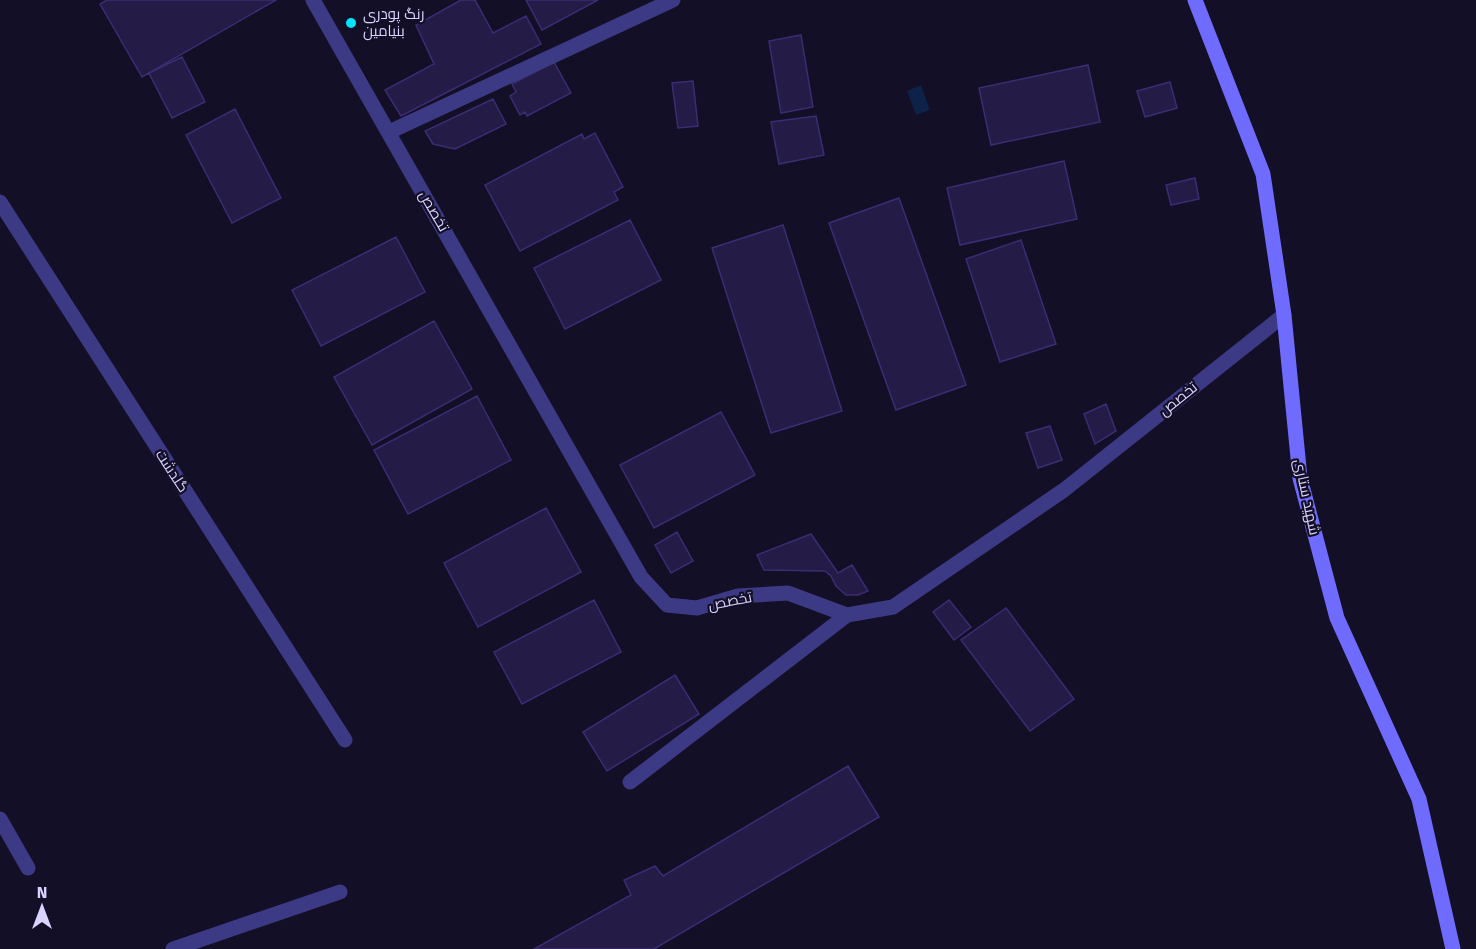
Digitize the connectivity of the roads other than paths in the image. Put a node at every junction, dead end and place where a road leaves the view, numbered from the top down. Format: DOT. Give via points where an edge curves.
graph roads {
  1 [pos="314,0"];
  2 [pos="673,0"];
  3 [pos="1196,0"];
  4 [pos="389,132"];
  5 [pos="0,202"];
  6 [pos="1284,315"];
  7 [pos="847,615"];
  8 [pos="345,740"];
  9 [pos="630,782"];
  10 [pos="0,819"];
  11 [pos="28,868"];
  12 [pos="340,892"];
  13 [pos="172,949"];
  14 [pos="1453,949"];
  1 -- 4 [label="street, تخصص"];
  2 -- 4 [label="street"];
  3 -- 6 [label="street, شهید ستاری" via="1263,174"];
  4 -- 7 [label="street, تخصص" via="640,577 668,605 697,608 738,596 788,593"];
  5 -- 8 [label="street, گلدشت"];
  6 -- 7 [label="street, تخصص" via="1064,490 893,607"];
  6 -- 14 [label="street, شهید ستاری" via="1299,478 1337,618 1419,799"];
  7 -- 9 [label="street"];
  10 -- 11 [label="street"];
  12 -- 13 [label="street"];
}
